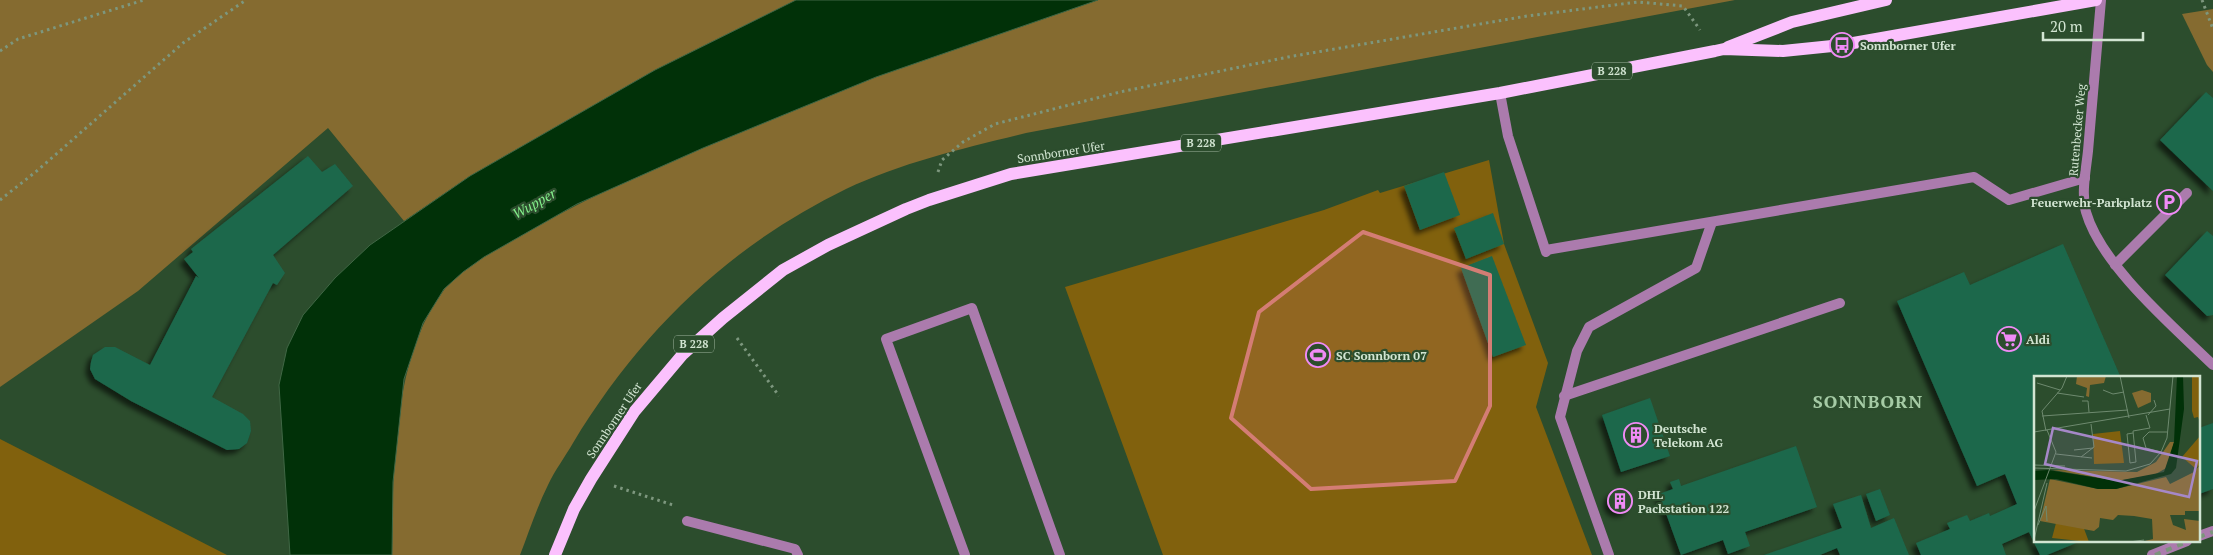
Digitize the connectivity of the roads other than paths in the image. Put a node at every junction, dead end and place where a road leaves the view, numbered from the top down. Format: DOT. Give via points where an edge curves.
graph roads {
  1 [pos="1886,0"];
  2 [pos="2096,0"];
  3 [pos="2101,0"];
  4 [pos="1719,50"];
  5 [pos="1500,93"];
  6 [pos="2085,178"];
  7 [pos="2188,193"];
  8 [pos="1712,222"];
  9 [pos="2115,265"];
  10 [pos="1840,303"];
  11 [pos="2213,365"];
  12 [pos="1564,396"];
  13 [pos="687,521"];
  14 [pos="2213,531"];
  15 [pos="2200,536"];
  16 [pos="2184,542"];
  17 [pos="555,555"];
  18 [pos="798,555"];
  19 [pos="966,555"];
  20 [pos="1060,555"];
  21 [pos="1609,555"];
  22 [pos="2152,555"];
  1 -- 4 [label="main road, Sonnborner Ufer / B 228" via="1792,22"];
  2 -- 4 [label="main road, Sonnborner Ufer / B 228" via="1842,45 1783,51"];
  3 -- 6 [label="street, Rutenbecker Weg"];
  4 -- 5 [label="main road, Sonnborner Ufer / B 228"];
  5 -- 8 [label="street" via="1508,136 1546,251"];
  5 -- 17 [label="main road, Sonnborner Ufer / B 228" via="1011,174 929,200 828,244 783,270 723,318 656,384 591,479 574,509"];
  6 -- 8 [label="street" via="2009,200 1974,177"];
  6 -- 9 [label="street, Rutenbecker Weg" via="2085,210 2101,246"];
  7 -- 9 [label="street"];
  8 -- 12 [label="street" via="1696,268 1589,327 1577,351"];
  9 -- 11 [label="street, Rutenbecker Weg"];
  10 -- 12 [label="street"];
  12 -- 21 [label="street" via="1560,417"];
  13 -- 18 [label="street" via="795,550"];
  14 -- 15 [label="street"];
  16 -- 22 [label="street"];
  19 -- 20 [label="street" via="886,339 972,308"];
}
